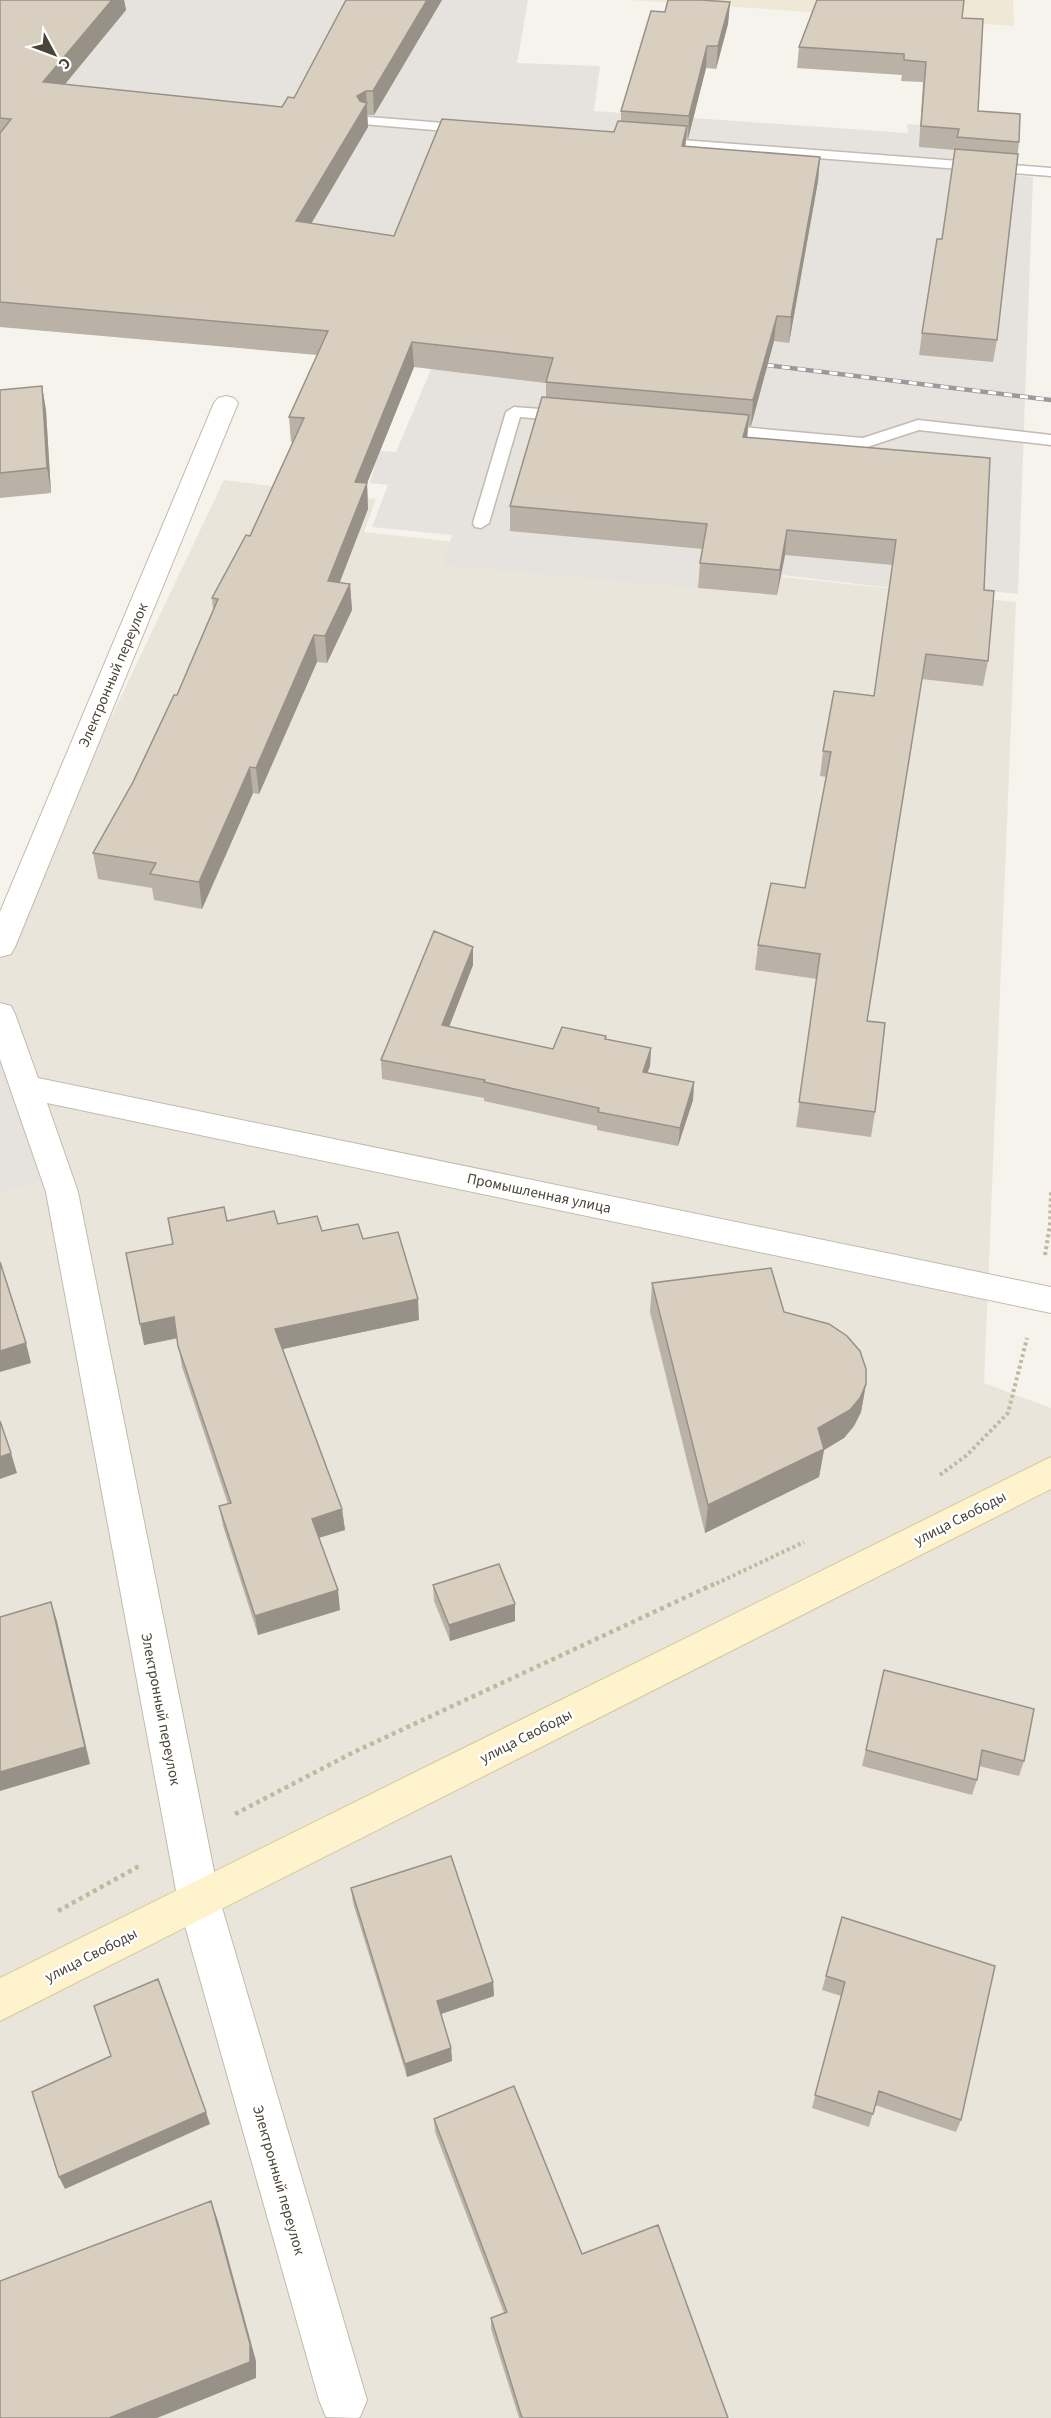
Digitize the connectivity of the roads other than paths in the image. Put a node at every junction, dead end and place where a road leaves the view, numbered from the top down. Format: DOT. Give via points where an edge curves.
graph roads {
  1 [pos="368,121"];
  2 [pos="485,130"];
  3 [pos="638,141"];
  4 [pos="1051,172"];
  5 [pos="226,403"];
  6 [pos="584,418"];
  7 [pos="700,429"];
  8 [pos="1051,441"];
  9 [pos="481,523"];
  10 [pos="0,947"];
  11 [pos="0,1014"];
  12 [pos="27,1087"];
  13 [pos="1045,1299"];
  14 [pos="1051,1472"];
  15 [pos="199,1901"];
  16 [pos="0,2001"];
  17 [pos="343,2400"];
  1 -- 2 [label="lane"];
  3 -- 4 [label="lane"];
  5 -- 10 [label="street, Электронный переулок"];
  6 -- 9 [label="lane" via="514,412"];
  7 -- 8 [label="lane" via="864,443 918,425"];
  11 -- 12 [label="street, Электронный переулок"];
  12 -- 13 [label="street, Промышленная улица"];
  12 -- 15 [label="street, Электронный переулок" via="62,1192"];
  14 -- 15 [label="main road, улица Свободы"];
  15 -- 16 [label="main road, улица Свободы"];
  15 -- 17 [label="street, Электронный переулок"];
}
